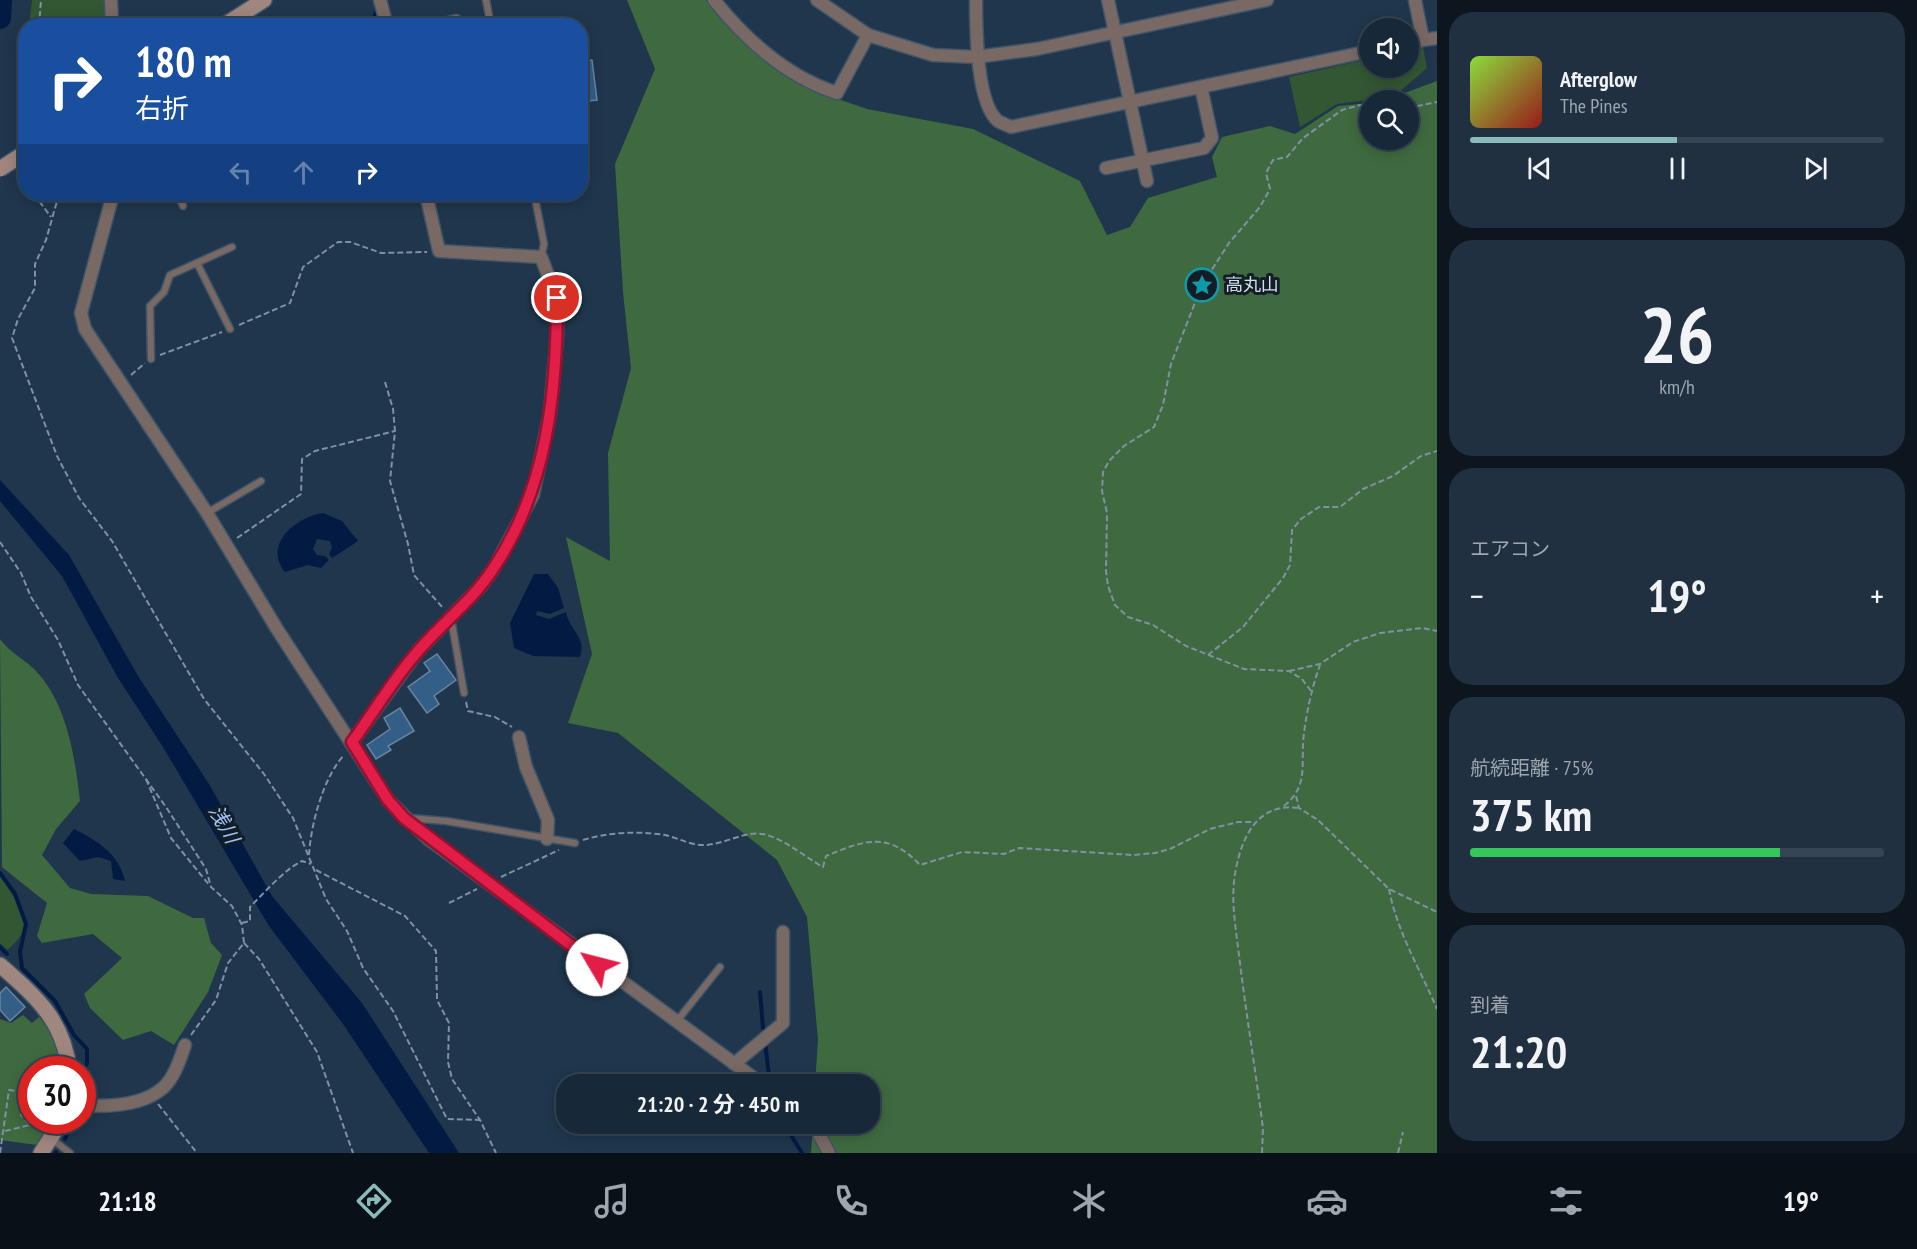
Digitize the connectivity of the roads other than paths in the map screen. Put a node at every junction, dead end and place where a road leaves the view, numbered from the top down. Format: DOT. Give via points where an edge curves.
graph roads {
  1 [pos="111,0"];
  2 [pos="264,0"];
  3 [pos="486,0"];
  4 [pos="714,0"];
  5 [pos="817,0"];
  6 [pos="976,0"];
  7 [pos="1108,0"];
  8 [pos="1267,0"];
  9 [pos="1415,0"];
  10 [pos="381,3"];
  11 [pos="112,18"];
  12 [pos="236,18"];
  13 [pos="385,18"];
  14 [pos="489,18"];
  15 [pos="1114,31"];
  16 [pos="868,35"];
  17 [pos="1437,38"];
  18 [pos="1423,40"];
  19 [pos="1419,41"];
  20 [pos="1359,53"];
  21 [pos="976,57"];
  22 [pos="1202,87"];
  23 [pos="1130,102"];
  24 [pos="18,156"];
  25 [pos="1143,162"];
  26 [pos="1106,168"];
  27 [pos="0,169"];
  28 [pos="1147,181"];
  29 [pos="110,201"];
  30 [pos="181,201"];
  31 [pos="428,201"];
  32 [pos="536,203"];
  33 [pos="183,206"];
  34 [pos="232,247"];
  35 [pos="541,257"];
  36 [pos="197,263"];
  37 [pos="230,329"];
  38 [pos="152,358"];
  39 [pos="261,481"];
  40 [pos="207,513"];
  41 [pos="451,617"];
  42 [pos="464,693"];
  43 [pos="519,737"];
  44 [pos="352,742"];
  45 [pos="404,818"];
  46 [pos="547,839"];
  47 [pos="575,843"];
  48 [pos="783,932"];
  49 [pos="0,965"];
  50 [pos="720,967"];
  51 [pos="677,1022"];
  52 [pos="185,1045"];
  53 [pos="66,1056"];
  54 [pos="734,1064"];
  55 [pos="748,1074"];
  56 [pos="96,1106"];
  57 [pos="54,1134"];
  58 [pos="819,1134"];
  59 [pos="51,1139"];
  60 [pos="41,1153"];
  61 [pos="70,1153"];
  62 [pos="829,1153"];
  1 -- 11 [label="street"];
  2 -- 12 [label="main road"];
  3 -- 14 [label="lane"];
  4 -- 16 [label="street" via="751,41 778,62 816,86 837,93"];
  5 -- 16 [label="street"];
  6 -- 21 [label="street"];
  7 -- 15 [label="street"];
  8 -- 15 [label="street"];
  9 -- 18 [label="street"];
  10 -- 13 [label="street"];
  15 -- 21 [label="street" via="1016,53"];
  15 -- 23 [label="street"];
  16 -- 21 [label="street" via="933,54"];
  17 -- 18 [label="street"];
  18 -- 19 [label="street"];
  20 -- 22 [label="street"];
  21 -- 23 [label="street" via="990,109 997,120 1011,127"];
  22 -- 23 [label="street"];
  22 -- 25 [label="street" via="1212,138 1204,148"];
  23 -- 25 [label="street"];
  24 -- 27 [label="main road, bridge"];
  25 -- 26 [label="street"];
  25 -- 28 [label="street"];
  29 -- 40 [label="street" via="82,321"];
  30 -- 33 [label="lane"];
  31 -- 35 [label="street" via="439,251"];
  32 -- 35 [label="lane" via="544,244"];
  34 -- 36 [label="lane"];
  35 -- 41 [label="street" via="557,298 557,336 539,474 519,525 494,568"];
  36 -- 37 [label="lane"];
  36 -- 38 [label="lane" via="170,275 164,292 150,306"];
  39 -- 40 [label="lane"];
  40 -- 44 [label="street"];
  41 -- 42 [label="lane"];
  41 -- 44 [label="street" via="418,651"];
  43 -- 46 [label="street" via="526,767 548,820"];
  44 -- 45 [label="street" via="388,800"];
  45 -- 46 [label="lane" via="446,821"];
  45 -- 51 [label="street"];
  46 -- 47 [label="lane"];
  48 -- 54 [label="street" via="783,1023"];
  49 -- 53 [label="main road" via="56,1023"];
  50 -- 51 [label="lane"];
  51 -- 54 [label="street"];
  52 -- 56 [label="street" via="174,1074 164,1087 120,1105"];
  54 -- 55 [label="street"];
  57 -- 59 [label="main road"];
  58 -- 62 [label="street"];
  59 -- 60 [label="main road"];
  59 -- 61 [label="lane"];
}
